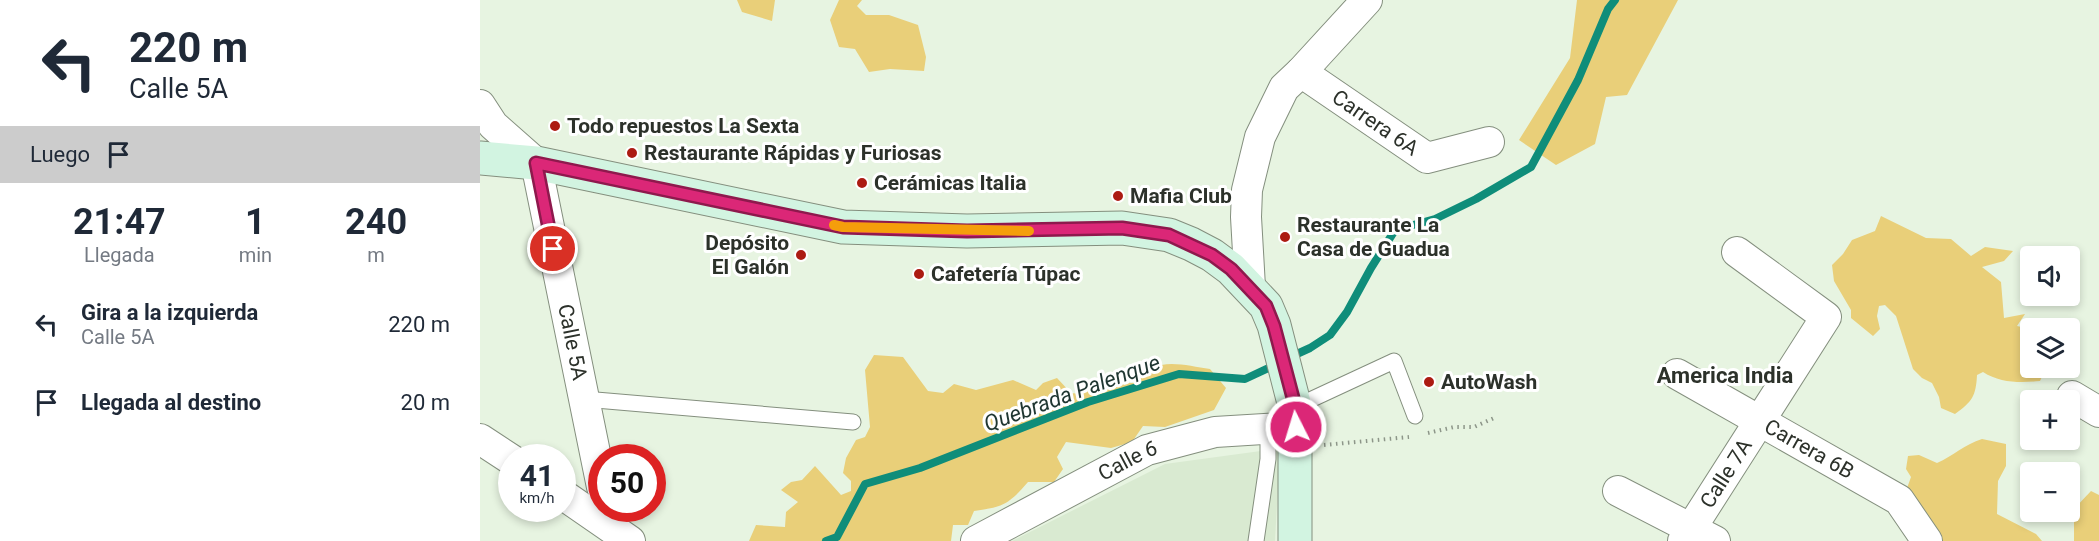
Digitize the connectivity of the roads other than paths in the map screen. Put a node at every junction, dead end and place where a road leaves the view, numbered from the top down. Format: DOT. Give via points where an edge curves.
graph roads {
  1 [pos="1367,0"];
  2 [pos="1301,72"];
  3 [pos="480,105"];
  4 [pos="1489,142"];
  5 [pos="480,158"];
  6 [pos="536,163"];
  7 [pos="1737,252"];
  8 [pos="1250,287"];
  9 [pos="1677,374"];
  10 [pos="584,399"];
  11 [pos="2080,401"];
  12 [pos="2099,412"];
  13 [pos="1415,416"];
  14 [pos="1290,421"];
  15 [pos="1761,421"];
  16 [pos="853,422"];
  17 [pos="480,439"];
  18 [pos="593,444"];
  19 [pos="498,451"];
  20 [pos="1618,491"];
  21 [pos="576,502"];
  22 [pos="615,525"];
  23 [pos="1697,537"];
  24 [pos="975,541"];
  25 [pos="1256,541"];
  26 [pos="1295,541"];
  27 [pos="1927,541"];
  1 -- 2 [label="street"];
  2 -- 4 [label="street, Carrera 6A" via="1427,158"];
  2 -- 8 [label="street" via="1284,88 1270,112 1252,163 1246,217"];
  3 -- 6 [label="street" via="493,125"];
  5 -- 6 [label="main road"];
  6 -- 8 [label="main road" via="843,227 1146,230 1169,235 1212,255"];
  6 -- 10 [label="street, Calle 5A"];
  7 -- 15 [label="street, Calle 7A" via="1826,317"];
  8 -- 14 [label="main road" via="1266,306 1274,326"];
  9 -- 15 [label="street, Carrera 6B"];
  10 -- 16 [label="lane"];
  10 -- 18 [label="street, Calle 5A"];
  11 -- 12 [label="street"];
  13 -- 14 [label="lane" via="1394,361"];
  14 -- 24 [label="street, Calle 6" via="1215,432 1147,450"];
  14 -- 25 [label="lane" via="1268,459"];
  14 -- 26 [label="main road"];
  15 -- 23 [label="street, Calle 7A"];
  15 -- 27 [label="street, Carrera 6B" via="1899,500"];
  17 -- 19 [label="street"];
  20 -- 23 [label="street"];
  21 -- 22 [label="street"];
}
